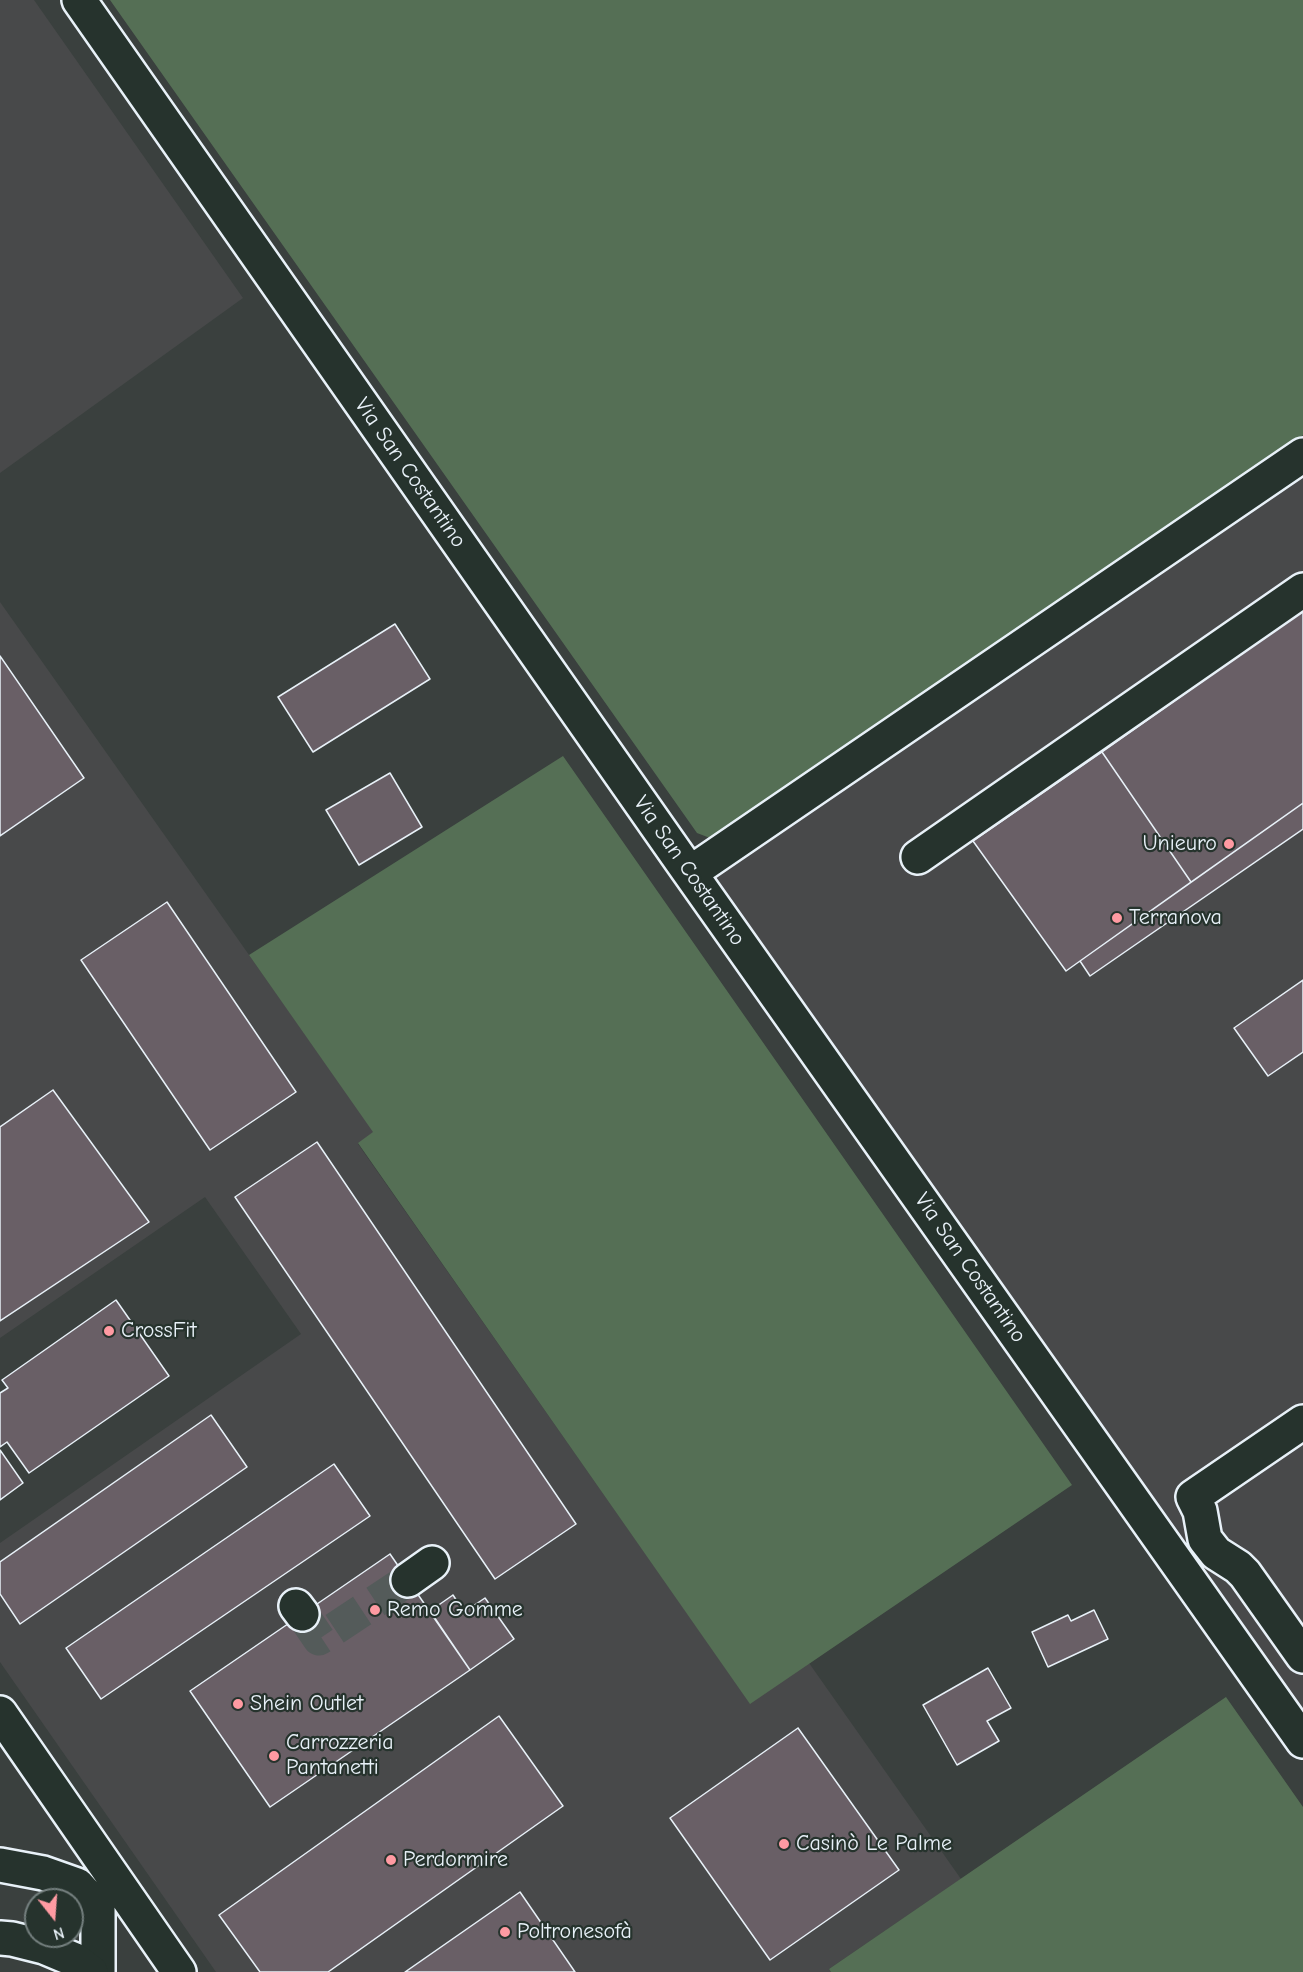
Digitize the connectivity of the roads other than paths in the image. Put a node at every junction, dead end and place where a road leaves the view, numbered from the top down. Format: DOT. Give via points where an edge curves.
graph roads {
  1 [pos="79,0"];
  2 [pos="1303,455"];
  3 [pos="1303,590"];
  4 [pos="918,857"];
  5 [pos="690,873"];
  6 [pos="1303,1422"];
  7 [pos="1303,1656"];
  8 [pos="0,1713"];
  9 [pos="1303,1740"];
  10 [pos="0,1865"];
  11 [pos="0,1938"];
  12 [pos="91,1972"];
  13 [pos="98,1972"];
  14 [pos="179,1972"];
  1 -- 5 [label="street, Via San Costantino"];
  2 -- 5 [label="street"];
  3 -- 4 [label="street"];
  5 -- 9 [label="street, Via San Costantino"];
  6 -- 7 [label="street" via="1193,1497 1205,1539 1216,1553 1245,1574"];
  8 -- 14 [label="street"];
  10 -- 13 [label="street" via="43,1873 77,1885 98,1908"];
  11 -- 12 [label="street" via="44,1947 75,1960"];
}
